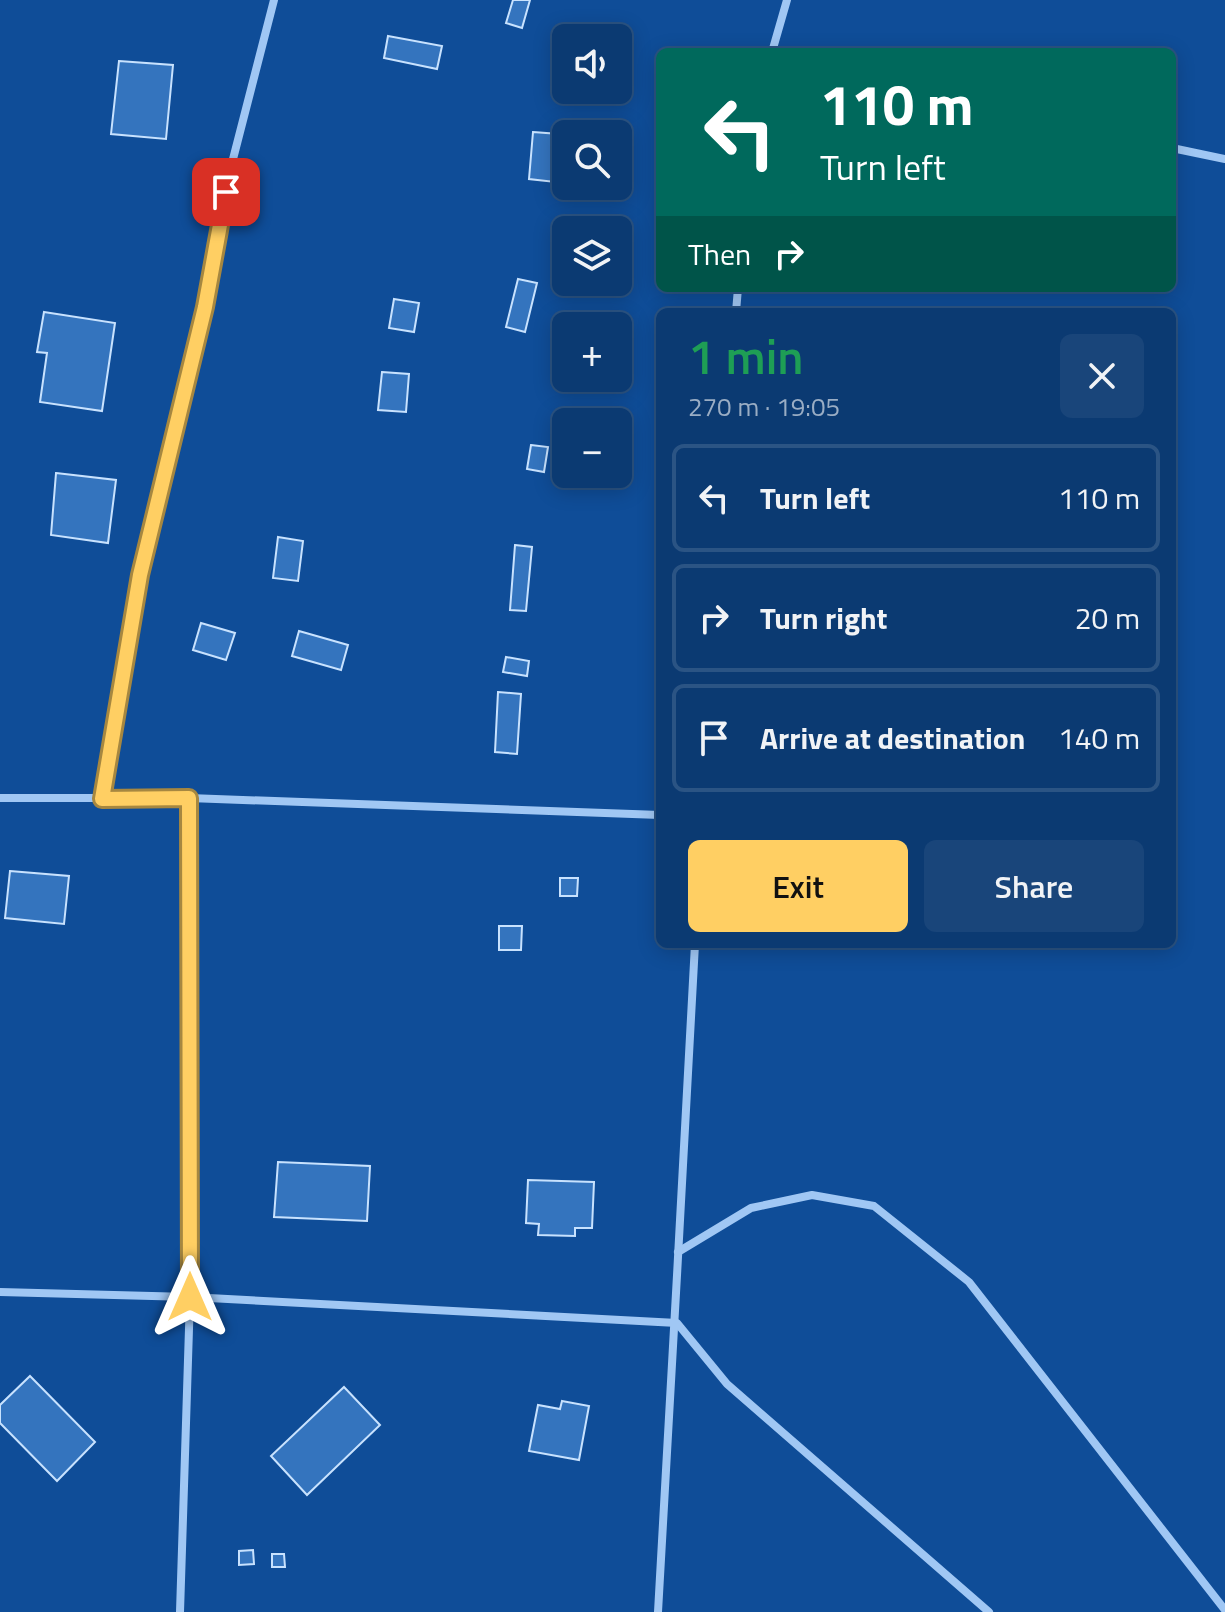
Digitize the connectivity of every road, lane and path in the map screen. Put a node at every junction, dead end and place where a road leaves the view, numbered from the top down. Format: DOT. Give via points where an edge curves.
graph roads {
  1 [pos="274,0"];
  2 [pos="787,0"];
  3 [pos="773,48"];
  4 [pos="1176,149"];
  5 [pos="1225,159"];
  6 [pos="0,798"];
  7 [pos="189,798"];
  8 [pos="102,799"];
  9 [pos="656,815"];
  10 [pos="695,948"];
  11 [pos="678,1252"];
  12 [pos="0,1292"];
  13 [pos="190,1297"];
  14 [pos="677,1323"];
  15 [pos="1225,1610"];
  16 [pos="180,1612"];
  17 [pos="658,1612"];
  18 [pos="989,1612"];
  1 -- 8 [label="street" via="140,575"];
  2 -- 3 [label="street"];
  4 -- 5 [label="street"];
  6 -- 8 [label="street"];
  7 -- 8 [label="street"];
  7 -- 9 [label="street"];
  7 -- 13 [label="street"];
  10 -- 11 [label="street"];
  11 -- 14 [label="street"];
  11 -- 15 [label="street" via="751,1208 812,1195 874,1206 969,1282"];
  12 -- 13 [label="street"];
  13 -- 14 [label="street"];
  13 -- 16 [label="street"];
  14 -- 17 [label="street"];
  14 -- 18 [label="street" via="727,1384"];
}
